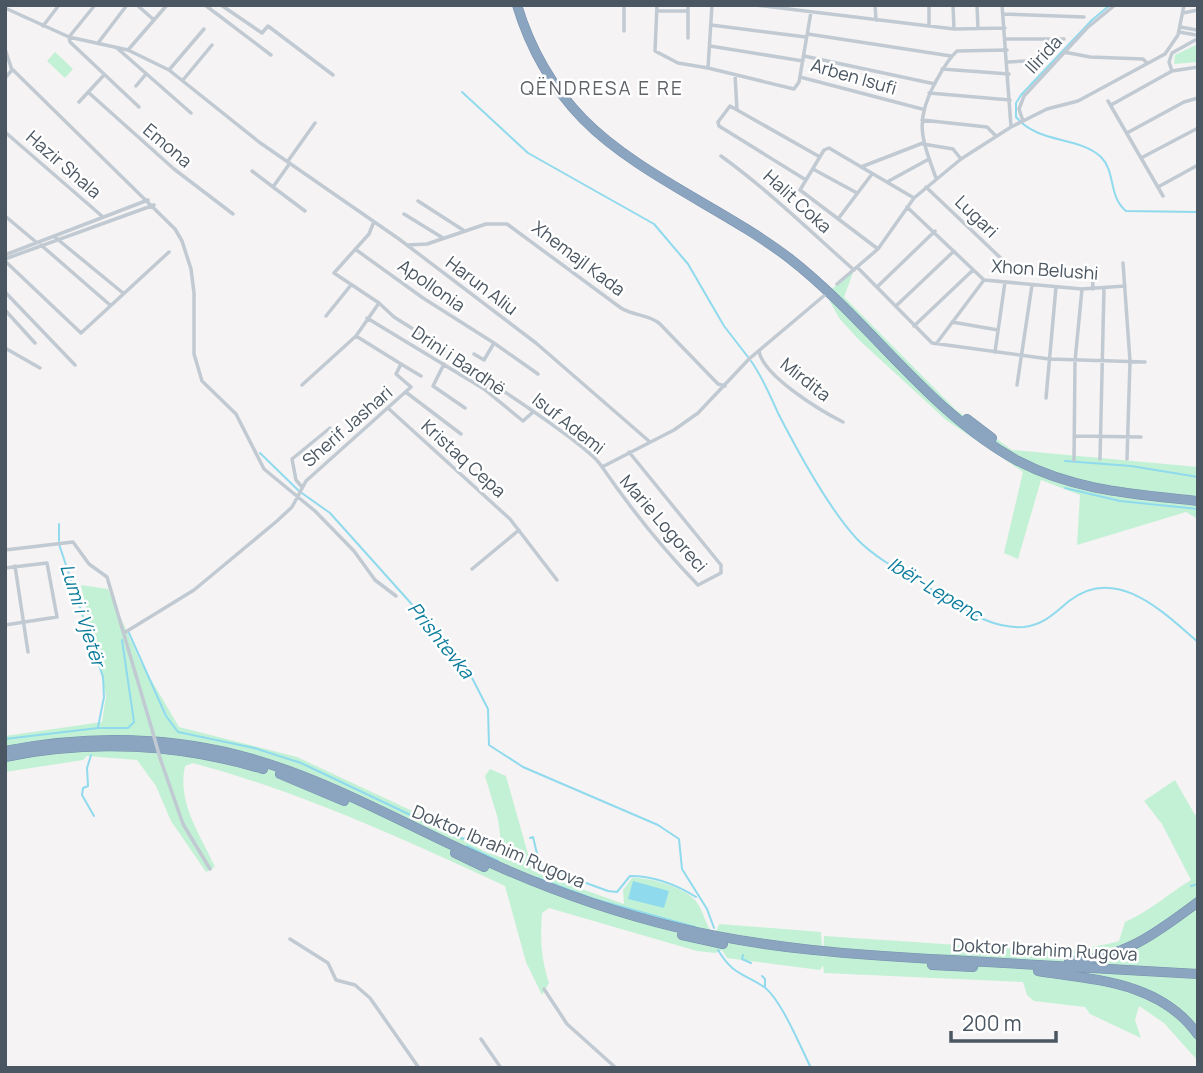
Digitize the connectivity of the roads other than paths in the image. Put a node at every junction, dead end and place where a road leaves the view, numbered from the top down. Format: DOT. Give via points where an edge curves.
graph roads {
  1 [pos="59,5"];
  2 [pos="95,5"];
  3 [pos="127,5"];
  4 [pos="137,5"];
  5 [pos="167,5"];
  6 [pos="205,5"];
  7 [pos="221,5"];
  8 [pos="520,5"];
  9 [pos="624,5"];
  10 [pos="712,5"];
  11 [pos="755,5"];
  12 [pos="876,5"];
  13 [pos="929,5"];
  14 [pos="953,5"];
  15 [pos="977,5"];
  16 [pos="1002,5"];
  17 [pos="1115,5"];
  18 [pos="1184,5"];
  19 [pos="9,8"];
  20 [pos="657,8"];
  21 [pos="688,8"];
  22 [pos="1198,10"];
  23 [pos="811,12"];
  24 [pos="1183,13"];
  25 [pos="1003,14"];
  26 [pos="1084,17"];
  27 [pos="154,20"];
  28 [pos="876,20"];
  29 [pos="711,25"];
  30 [pos="43,26"];
  31 [pos="929,26"];
  32 [pos="1004,28"];
  33 [pos="204,29"];
  34 [pos="954,29"];
  35 [pos="978,29"];
  36 [pos="1179,29"];
  37 [pos="624,31"];
  38 [pos="1197,35"];
  39 [pos="808,36"];
  40 [pos="69,37"];
  41 [pos="688,38"];
  42 [pos="1064,38"];
  43 [pos="1006,39"];
  44 [pos="98,43"];
  45 [pos="212,45"];
  46 [pos="710,46"];
  47 [pos="115,47"];
  48 [pos="5,49"];
  49 [pos="128,50"];
  50 [pos="1007,50"];
  51 [pos="1064,52"];
  52 [pos="271,55"];
  53 [pos="952,56"];
  54 [pos="804,59"];
  55 [pos="1047,60"];
  56 [pos="1008,62"];
  57 [pos="1147,64"];
  58 [pos="1198,67"];
  59 [pos="12,68"];
  60 [pos="708,68"];
  61 [pos="943,69"];
  62 [pos="169,70"];
  63 [pos="1172,71"];
  64 [pos="146,74"];
  65 [pos="1009,74"];
  66 [pos="104,75"];
  67 [pos="333,75"];
  68 [pos="735,75"];
  69 [pos="800,77"];
  70 [pos="5,78"];
  71 [pos="183,80"];
  72 [pos="934,84"];
  73 [pos="136,86"];
  74 [pos="88,92"];
  75 [pos="929,93"];
  76 [pos="1198,98"];
  77 [pos="1010,100"];
  78 [pos="79,102"];
  79 [pos="139,107"];
  80 [pos="922,109"];
  81 [pos="737,110"];
  82 [pos="191,113"];
  83 [pos="922,120"];
  84 [pos="315,123"];
  85 [pos="1021,123"];
  86 [pos="1011,127"];
  87 [pos="1198,128"];
  88 [pos="5,132"];
  89 [pos="1127,133"];
  90 [pos="996,137"];
  91 [pos="923,144"];
  92 [pos="721,156"];
  93 [pos="820,157"];
  94 [pos="1141,158"];
  95 [pos="929,159"];
  96 [pos="961,159"];
  97 [pos="289,162"];
  98 [pos="1198,165"];
  99 [pos="861,167"];
  100 [pos="813,169"];
  101 [pos="252,171"];
  102 [pos="872,174"];
  103 [pos="936,178"];
  104 [pos="806,180"];
  105 [pos="887,182"];
  106 [pos="273,187"];
  107 [pos="926,187"];
  108 [pos="1158,187"];
  109 [pos="858,193"];
  110 [pos="1163,196"];
  111 [pos="914,198"];
  112 [pos="148,200"];
  113 [pos="418,201"];
  114 [pos="154,205"];
  115 [pos="907,207"];
  116 [pos="305,211"];
  117 [pos="119,214"];
  118 [pos="404,214"];
  119 [pos="233,215"];
  120 [pos="5,216"];
  121 [pos="103,217"];
  122 [pos="838,219"];
  123 [pos="373,224"];
  124 [pos="463,230"];
  125 [pos="935,232"];
  126 [pos="56,238"];
  127 [pos="443,238"];
  128 [pos="406,244"];
  129 [pos="40,245"];
  130 [pos="355,248"];
  131 [pos="878,249"];
  132 [pos="5,250"];
  133 [pos="954,251"];
  134 [pos="169,252"];
  135 [pos="8,257"];
  136 [pos="1123,263"];
  137 [pos="1008,265"];
  138 [pos="856,268"];
  139 [pos="973,270"];
  140 [pos="1092,270"];
  141 [pos="984,280"];
  142 [pos="1005,282"];
  143 [pos="837,284"];
  144 [pos="351,285"];
  145 [pos="1032,285"];
  146 [pos="1125,286"];
  147 [pos="877,287"];
  148 [pos="1056,287"];
  149 [pos="1104,288"];
  150 [pos="1082,289"];
  151 [pos="1093,289"];
  152 [pos="5,292"];
  153 [pos="123,293"];
  154 [pos="826,294"];
  155 [pos="379,303"];
  156 [pos="110,306"];
  157 [pos="895,306"];
  158 [pos="5,310"];
  159 [pos="326,316"];
  160 [pos="367,318"];
  161 [pos="952,323"];
  162 [pos="914,326"];
  163 [pos="998,330"];
  164 [pos="356,336"];
  165 [pos="35,343"];
  166 [pos="494,343"];
  167 [pos="936,344"];
  168 [pos="440,346"];
  169 [pos="5,348"];
  170 [pos="760,351"];
  171 [pos="995,352"];
  172 [pos="474,354"];
  173 [pos="1022,356"];
  174 [pos="1049,359"];
  175 [pos="1075,361"];
  176 [pos="1102,361"];
  177 [pos="1130,361"];
  178 [pos="1145,362"];
  179 [pos="401,364"];
  180 [pos="444,364"];
  181 [pos="75,365"];
  182 [pos="40,368"];
  183 [pos="538,374"];
  184 [pos="421,376"];
  185 [pos="302,385"];
  186 [pos="1017,385"];
  187 [pos="725,386"];
  188 [pos="484,389"];
  189 [pos="406,392"];
  190 [pos="1046,398"];
  191 [pos="465,408"];
  192 [pos="388,409"];
  193 [pos="533,412"];
  194 [pos="843,422"];
  195 [pos="330,428"];
  196 [pos="461,434"];
  197 [pos="1074,436"];
  198 [pos="1101,436"];
  199 [pos="1128,437"];
  200 [pos="1141,437"];
  201 [pos="650,442"];
  202 [pos="629,452"];
  203 [pos="1100,459"];
  204 [pos="1127,459"];
  205 [pos="1074,460"];
  206 [pos="602,467"];
  207 [pos="300,493"];
  208 [pos="1198,495"];
  209 [pos="1198,501"];
  210 [pos="519,530"];
  211 [pos="5,550"];
  212 [pos="15,566"];
  213 [pos="5,568"];
  214 [pos="472,569"];
  215 [pos="557,580"];
  216 [pos="396,596"];
  217 [pos="23,622"];
  218 [pos="5,625"];
  219 [pos="124,633"];
  220 [pos="28,652"];
  221 [pos="5,751"];
  222 [pos="5,757"];
  223 [pos="210,869"];
  224 [pos="1198,902"];
  225 [pos="290,940"];
  226 [pos="1018,964"];
  227 [pos="1038,971"];
  228 [pos="1198,974"];
  229 [pos="1198,980"];
  230 [pos="544,989"];
  231 [pos="1198,1035"];
  232 [pos="481,1039"];
  233 [pos="419,1068"];
  234 [pos="501,1068"];
  235 [pos="616,1068"];
  1 -- 30 [label="street"];
  2 -- 40 [label="street"];
  3 -- 44 [label="street"];
  4 -- 27 [label="street"];
  5 -- 27 [label="street"];
  6 -- 52 [label="street"];
  7 -- 67 [label="street" via="262,33 268,26"];
  8 -- 208 [label="highway" via="550,67 594,123 812,269 979,429 1021,455 1074,477 1122,488"];
  8 -- 209 [label="highway" via="545,70 592,127 625,154 742,225 805,271 975,434 1018,461 1072,483 1121,494"];
  9 -- 37 [label="street"];
  10 -- 29 [label="street"];
  11 -- 23 [label="street"];
  12 -- 28 [label="street"];
  13 -- 31 [label="street"];
  14 -- 34 [label="street"];
  15 -- 35 [label="street"];
  16 -- 25 [label="street"];
  17 -- 51 [label="street, Ilirida"];
  18 -- 24 [label="street"];
  19 -- 30 [label="street, Harun Aliu"];
  20 -- 21 [label="street"];
  20 -- 60 [label="street" via="655,51"];
  21 -- 41 [label="street"];
  22 -- 24 [label="street"];
  23 -- 28 [label="street"];
  23 -- 39 [label="street, Arben Isufi"];
  24 -- 36 [label="street"];
  25 -- 26 [label="street"];
  25 -- 32 [label="street"];
  27 -- 49 [label="street"];
  28 -- 31 [label="street"];
  29 -- 39 [label="street"];
  29 -- 46 [label="street"];
  30 -- 40 [label="street, Harun Aliu"];
  31 -- 34 [label="street"];
  32 -- 35 [label="street"];
  32 -- 43 [label="street"];
  33 -- 62 [label="street"];
  34 -- 35 [label="street"];
  36 -- 38 [label="street"];
  36 -- 57 [label="street" via="1165,54"];
  38 -- 63 [label="street" via="1172,53"];
  39 -- 53 [label="street"];
  39 -- 54 [label="street, Arben Isufi"];
  40 -- 44 [label="street, Harun Aliu"];
  40 -- 66 [label="street"];
  42 -- 43 [label="street"];
  43 -- 50 [label="street"];
  44 -- 47 [label="street, Harun Aliu"];
  45 -- 71 [label="street"];
  46 -- 54 [label="street"];
  46 -- 60 [label="street"];
  47 -- 49 [label="street, Harun Aliu"];
  47 -- 64 [label="street"];
  48 -- 59 [label="street"];
  49 -- 62 [label="street, Harun Aliu"];
  50 -- 53 [label="street" via="957,51"];
  50 -- 56 [label="street"];
  51 -- 57 [label="street"];
  51 -- 85 [label="street, Ilirida" via="1021,101"];
  53 -- 61 [label="street"];
  54 -- 69 [label="street, Arben Isufi"];
  54 -- 72 [label="street"];
  55 -- 56 [label="street"];
  56 -- 65 [label="street"];
  57 -- 85 [label="street" via="1077,101 1047,109"];
  58 -- 63 [label="street"];
  59 -- 70 [label="street"];
  59 -- 112 [label="street"];
  60 -- 68 [label="street"];
  61 -- 65 [label="street"];
  61 -- 72 [label="street"];
  62 -- 71 [label="street, Harun Aliu"];
  63 -- 89 [label="street" via="1109,103"];
  64 -- 73 [label="street"];
  64 -- 82 [label="street"];
  65 -- 77 [label="street"];
  66 -- 74 [label="street"];
  66 -- 79 [label="street"];
  68 -- 69 [label="street" via="794,89"];
  68 -- 81 [label="street"];
  69 -- 80 [label="street, Arben Isufi"];
  71 -- 97 [label="street, Harun Aliu"];
  72 -- 75 [label="street"];
  74 -- 78 [label="street"];
  74 -- 119 [label="street, Emona"];
  75 -- 77 [label="street"];
  75 -- 80 [label="street"];
  76 -- 89 [label="street"];
  77 -- 86 [label="street"];
  80 -- 83 [label="street"];
  81 -- 93 [label="street"];
  81 -- 104 [label="street" via="730,106 718,125"];
  83 -- 90 [label="street" via="989,128"];
  83 -- 91 [label="street"];
  84 -- 97 [label="street"];
  85 -- 86 [label="street"];
  86 -- 90 [label="street"];
  87 -- 94 [label="street"];
  88 -- 121 [label="street, Hazir Shala"];
  89 -- 94 [label="street"];
  90 -- 96 [label="street"];
  91 -- 95 [label="street"];
  91 -- 96 [label="street" via="953,149"];
  91 -- 99 [label="street"];
  92 -- 138 [label="street, Halit Coka"];
  93 -- 99 [label="street" via="829,148"];
  93 -- 100 [label="street"];
  94 -- 108 [label="street"];
  95 -- 103 [label="street"];
  95 -- 105 [label="street"];
  96 -- 103 [label="street"];
  97 -- 106 [label="street"];
  97 -- 123 [label="street, Harun Aliu"];
  98 -- 108 [label="street"];
  99 -- 102 [label="street"];
  100 -- 104 [label="street"];
  100 -- 109 [label="street"];
  101 -- 106 [label="street"];
  102 -- 105 [label="street"];
  102 -- 109 [label="street"];
  103 -- 107 [label="street"];
  104 -- 122 [label="street" via="800,190"];
  105 -- 111 [label="street"];
  106 -- 116 [label="street"];
  107 -- 111 [label="street"];
  107 -- 137 [label="street, Lugari"];
  108 -- 110 [label="street"];
  109 -- 122 [label="street"];
  111 -- 115 [label="street"];
  112 -- 114 [label="street"];
  112 -- 117 [label="street"];
  113 -- 124 [label="street"];
  114 -- 117 [label="street"];
  114 -- 207 [label="street" via="185,248 194,287 194,354 202,381 236,414 264,469"];
  115 -- 125 [label="street, Xhon Belushi"];
  115 -- 131 [label="street"];
  117 -- 121 [label="street"];
  117 -- 126 [label="street"];
  118 -- 127 [label="street"];
  120 -- 129 [label="street"];
  121 -- 126 [label="street"];
  122 -- 131 [label="street"];
  123 -- 128 [label="street, Harun Aliu"];
  123 -- 130 [label="street"];
  124 -- 127 [label="street"];
  124 -- 187 [label="street, Xhemajl Kada" via="495,223 512,226 621,308 653,319"];
  125 -- 133 [label="street, Xhon Belushi"];
  125 -- 147 [label="street"];
  126 -- 129 [label="street"];
  126 -- 153 [label="street"];
  127 -- 128 [label="street"];
  128 -- 201 [label="street, Harun Aliu" via="546,351"];
  129 -- 135 [label="street"];
  129 -- 156 [label="street"];
  130 -- 144 [label="street" via="334,272"];
  130 -- 166 [label="street, Apollonia"];
  131 -- 138 [label="street"];
  132 -- 135 [label="street"];
  133 -- 139 [label="street, Xhon Belushi"];
  133 -- 157 [label="street"];
  134 -- 153 [label="street"];
  135 -- 156 [label="street" via="81,333"];
  136 -- 146 [label="street"];
  138 -- 143 [label="street"];
  138 -- 147 [label="street, Halit Coka"];
  139 -- 141 [label="street, Xhon Belushi"];
  139 -- 162 [label="street"];
  140 -- 151 [label="street"];
  141 -- 142 [label="street, Xhon Belushi"];
  141 -- 161 [label="street"];
  142 -- 145 [label="street, Xhon Belushi"];
  142 -- 163 [label="street"];
  144 -- 155 [label="street"];
  144 -- 159 [label="street"];
  145 -- 148 [label="street, Xhon Belushi"];
  145 -- 173 [label="street"];
  146 -- 149 [label="street, Xhon Belushi"];
  146 -- 177 [label="street"];
  147 -- 157 [label="street, Halit Coka"];
  148 -- 150 [label="street, Xhon Belushi"];
  148 -- 174 [label="street"];
  149 -- 151 [label="street, Xhon Belushi"];
  149 -- 176 [label="street"];
  150 -- 151 [label="street, Xhon Belushi"];
  150 -- 175 [label="street"];
  152 -- 181 [label="street"];
  153 -- 156 [label="street"];
  154 -- 170 [label="street"];
  155 -- 160 [label="street"];
  155 -- 168 [label="street"];
  157 -- 162 [label="street, Halit Coka"];
  158 -- 165 [label="street"];
  160 -- 164 [label="street"];
  160 -- 180 [label="street, Drini i Bardhë"];
  161 -- 163 [label="street"];
  161 -- 167 [label="street"];
  162 -- 167 [label="street, Halit Coka"];
  163 -- 171 [label="street"];
  164 -- 179 [label="street, Sherif Jashari"];
  164 -- 185 [label="street"];
  166 -- 172 [label="street" via="484,360"];
  166 -- 183 [label="street, Apollonia"];
  167 -- 171 [label="street"];
  169 -- 182 [label="street"];
  170 -- 187 [label="street"];
  170 -- 194 [label="street, Mirdita" via="774,374 816,408"];
  171 -- 173 [label="street"];
  173 -- 174 [label="street"];
  173 -- 186 [label="street"];
  174 -- 175 [label="street"];
  174 -- 190 [label="street"];
  175 -- 176 [label="street"];
  175 -- 197 [label="street"];
  176 -- 177 [label="street"];
  176 -- 198 [label="street"];
  177 -- 178 [label="street"];
  177 -- 199 [label="street"];
  179 -- 184 [label="street"];
  179 -- 189 [label="street, Sherif Jashari" via="396,374 411,387"];
  180 -- 188 [label="street, Drini i Bardhë"];
  180 -- 191 [label="street" via="433,386"];
  187 -- 201 [label="street" via="698,413"];
  188 -- 193 [label="street, Isuf Ademi" via="494,384"];
  188 -- 193 [label="street, Drini i Bardhë" via="523,421"];
  189 -- 192 [label="street, Sherif Jashari"];
  189 -- 196 [label="street"];
  192 -- 207 [label="street, Sherif Jashari" via="306,481"];
  192 -- 210 [label="street, Kristaq Cepa"];
  193 -- 206 [label="street, Isuf Ademi"];
  195 -- 207 [label="street" via="292,459"];
  197 -- 198 [label="street"];
  197 -- 205 [label="street"];
  198 -- 199 [label="street"];
  198 -- 203 [label="street"];
  199 -- 200 [label="street"];
  199 -- 204 [label="street"];
  201 -- 202 [label="street"];
  202 -- 206 [label="street"];
  202 -- 206 [label="street, Marie Logoreci" via="720,565 722,571 711,579 696,583 624,501"];
  207 -- 216 [label="street" via="375,580"];
  207 -- 219 [label="street, Sherif Jashari" via="283,516 194,590"];
  210 -- 214 [label="street"];
  210 -- 215 [label="street, Kristaq Cepa"];
  211 -- 219 [label="street" via="76,543 109,582"];
  212 -- 213 [label="street"];
  212 -- 217 [label="street"];
  212 -- 217 [label="street" via="48,565 57,617"];
  217 -- 218 [label="street"];
  217 -- 220 [label="street"];
  219 -- 223 [label="street, bridge" via="179,815"];
  221 -- 226 [label="highway, Doktor Ibrahim Rugova" via="109,740 160,742 227,753 318,782 546,887 651,921 804,950"];
  222 -- 227 [label="highway, Doktor Ibrahim Rugova" via="95,746 218,757 296,780 523,884 650,927 742,948 804,956"];
  224 -- 226 [label="highway" via="1152,936 1117,953 1084,961"];
  225 -- 233 [label="street" via="328,963 336,980 355,985 370,998"];
  226 -- 228 [label="highway, Doktor Ibrahim Rugova"];
  227 -- 229 [label="highway"];
  227 -- 231 [label="highway" via="1110,980 1135,988 1170,1008"];
  230 -- 235 [label="street" via="567,1024"];
  232 -- 234 [label="street"];
}
